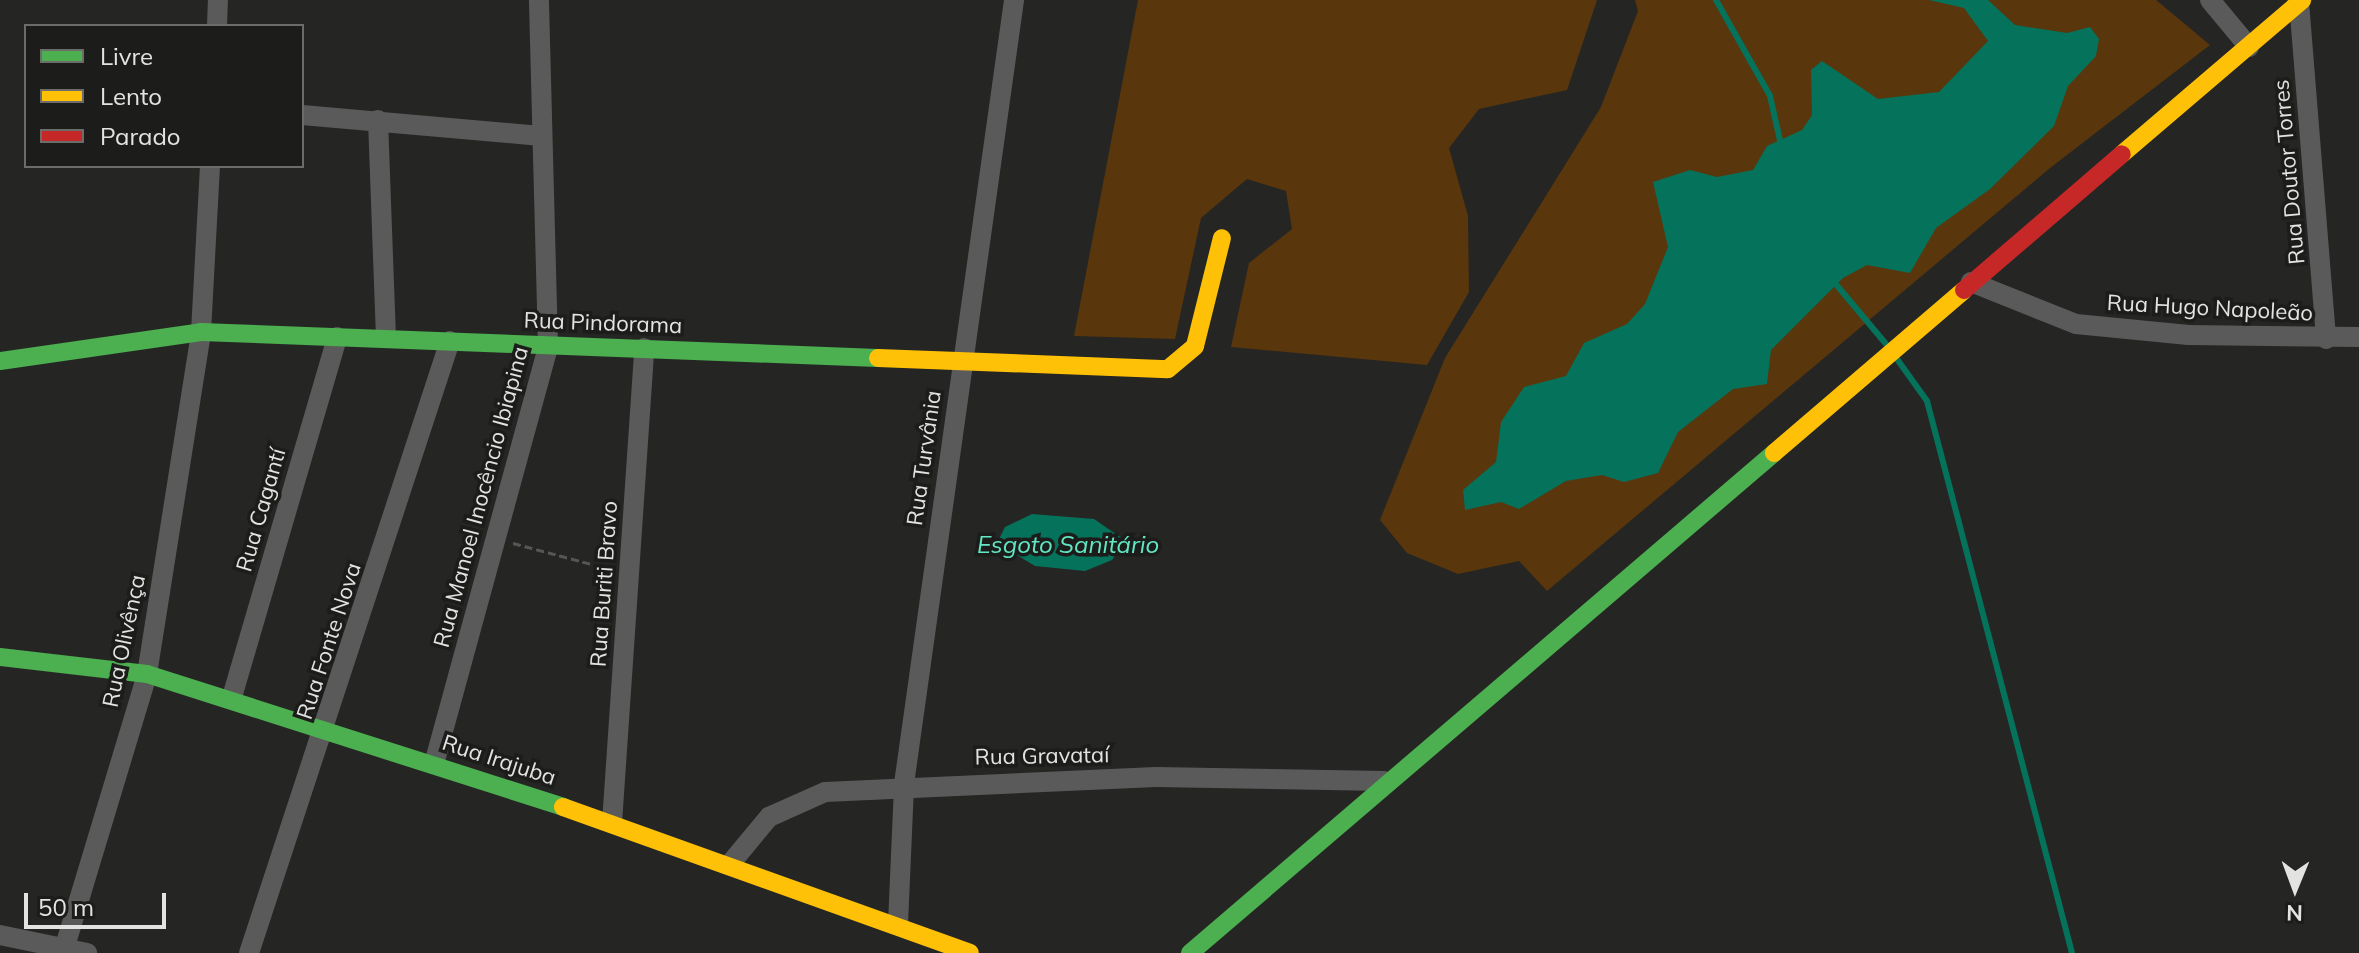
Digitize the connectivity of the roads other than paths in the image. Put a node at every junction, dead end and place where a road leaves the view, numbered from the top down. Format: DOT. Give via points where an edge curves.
graph roads {
  1 [pos="218,0"];
  2 [pos="539,0"];
  3 [pos="1014,0"];
  4 [pos="2210,0"];
  5 [pos="2300,1"];
  6 [pos="217,24"];
  7 [pos="2249,47"];
  8 [pos="304,115"];
  9 [pos="378,120"];
  10 [pos="541,136"];
  11 [pos="210,168"];
  12 [pos="1222,238"];
  13 [pos="1971,282"];
  14 [pos="201,332"];
  15 [pos="337,337"];
  16 [pos="386,337"];
  17 [pos="2359,337"];
  18 [pos="2326,339"];
  19 [pos="450,341"];
  20 [pos="548,346"];
  21 [pos="644,348"];
  22 [pos="0,361"];
  23 [pos="960,364"];
  24 [pos="0,657"];
  25 [pos="147,674"];
  26 [pos="232,697"];
  27 [pos="327,727"];
  28 [pos="434,764"];
  29 [pos="1384,781"];
  30 [pos="904,784"];
  31 [pos="612,823"];
  32 [pos="730,864"];
  33 [pos="898,924"];
  34 [pos="0,935"];
  35 [pos="64,951"];
  36 [pos="87,953"];
  37 [pos="249,953"];
  38 [pos="970,953"];
  39 [pos="1190,953"];
  1 -- 6 [label="street"];
  2 -- 10 [label="street, Rua Manoel Inocêncio Ibiapina"];
  3 -- 23 [label="street, Rua Turvânia"];
  4 -- 7 [label="street"];
  5 -- 7 [label="street"];
  5 -- 18 [label="street, Rua Doutor Torres"];
  7 -- 13 [label="street"];
  8 -- 9 [label="street"];
  9 -- 10 [label="street"];
  9 -- 16 [label="street"];
  10 -- 20 [label="street, Rua Manoel Inocêncio Ibiapina"];
  11 -- 14 [label="street, Rua Olivênça"];
  12 -- 23 [label="street, Rua Pindorama" via="1195,346 1182,364 1140,372"];
  13 -- 18 [label="street, Rua Hugo Napoleão" via="2076,324"];
  13 -- 29 [label="street"];
  14 -- 15 [label="street, Rua Pindorama"];
  14 -- 22 [label="street, Rua Pindorama"];
  14 -- 25 [label="street, Rua Olivênça"];
  15 -- 16 [label="street, Rua Pindorama"];
  15 -- 26 [label="street, Rua Cagantí"];
  16 -- 19 [label="street, Rua Pindorama"];
  17 -- 18 [label="street, Rua Hugo Napoleão"];
  19 -- 20 [label="street, Rua Pindorama"];
  19 -- 27 [label="street, Rua Fonte Nova"];
  20 -- 21 [label="street, Rua Pindorama"];
  20 -- 28 [label="street, Rua Manoel Inocêncio Ibiapina"];
  21 -- 23 [label="street, Rua Pindorama"];
  21 -- 31 [label="street, Rua Buriti Bravo"];
  23 -- 30 [label="street, Rua Turvânia"];
  24 -- 25 [label="street, Rua Irajuba"];
  25 -- 26 [label="street, Rua Irajuba"];
  25 -- 35 [label="street, Rua Olivênça"];
  26 -- 27 [label="street, Rua Irajuba"];
  27 -- 28 [label="street, Rua Irajuba"];
  27 -- 37 [label="street, Rua Fonte Nova"];
  28 -- 31 [label="street, Rua Irajuba"];
  29 -- 30 [label="street, Rua Gravataí"];
  29 -- 39 [label="street"];
  30 -- 32 [label="street, Rua Gravataí" via="825,792 793,804 769,817"];
  30 -- 33 [label="street, Rua Turvânia"];
  31 -- 32 [label="street, Rua Irajuba"];
  32 -- 33 [label="street, Rua Irajuba"];
  33 -- 38 [label="street, Rua Irajuba"];
  34 -- 35 [label="street"];
  35 -- 36 [label="street"];
}
